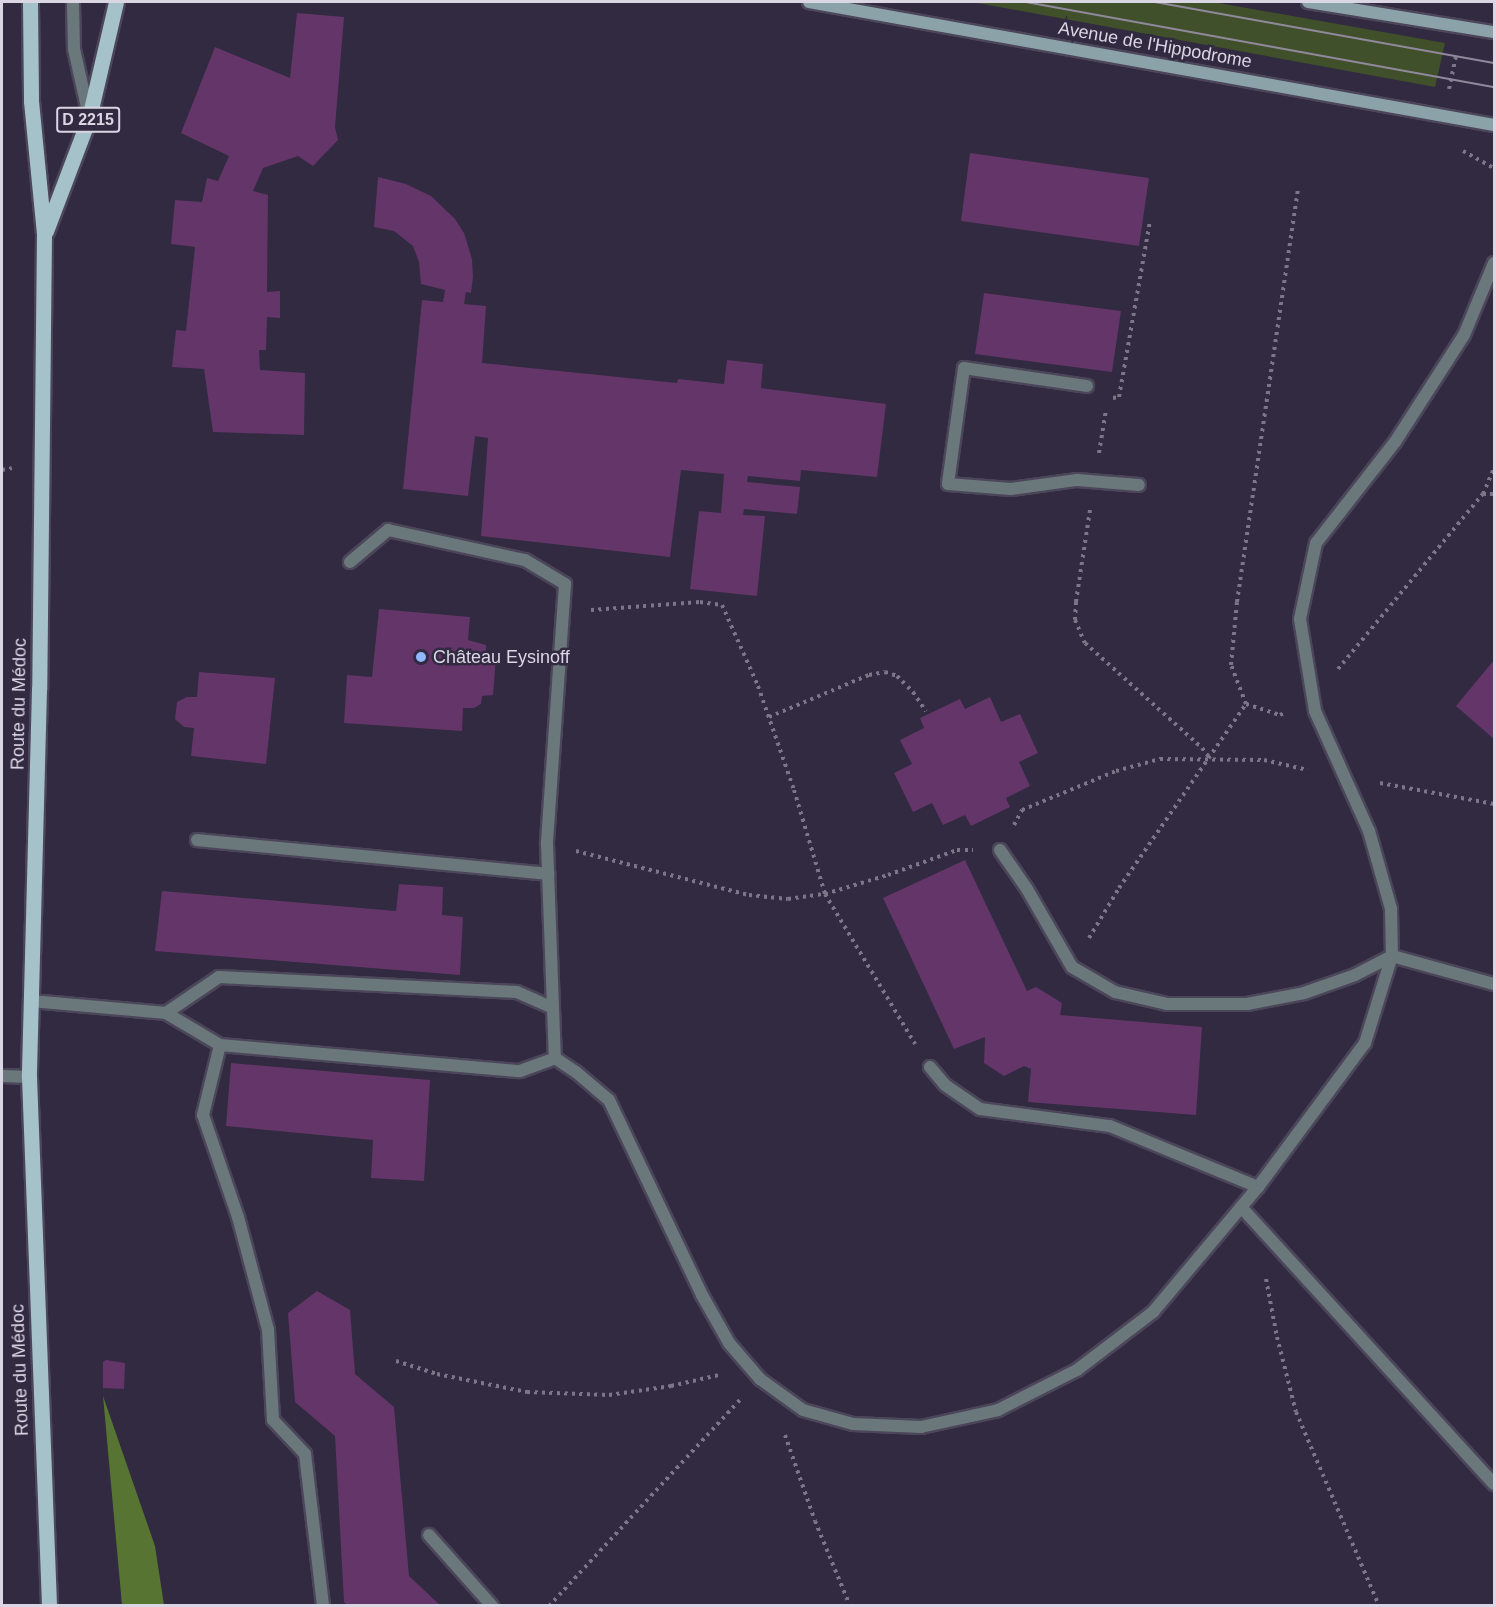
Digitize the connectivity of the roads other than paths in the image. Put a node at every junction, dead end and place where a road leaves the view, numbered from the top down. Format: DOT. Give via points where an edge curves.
graph roads {
  1 [pos="30,2"];
  2 [pos="73,2"];
  3 [pos="116,2"];
  4 [pos="809,2"];
  5 [pos="1308,2"];
  6 [pos="1494,32"];
  7 [pos="89,118"];
  8 [pos="1494,125"];
  9 [pos="45,234"];
  10 [pos="1494,263"];
  11 [pos="1087,386"];
  12 [pos="1139,485"];
  13 [pos="350,562"];
  14 [pos="197,840"];
  15 [pos="1000,850"];
  16 [pos="548,874"];
  17 [pos="1392,956"];
  18 [pos="1494,984"];
  19 [pos="31,1001"];
  20 [pos="553,1008"];
  21 [pos="166,1013"];
  22 [pos="220,1045"];
  23 [pos="555,1058"];
  24 [pos="930,1067"];
  25 [pos="2,1076"];
  26 [pos="29,1077"];
  27 [pos="1258,1187"];
  28 [pos="1241,1207"];
  29 [pos="1494,1484"];
  30 [pos="429,1535"];
  31 [pos="49,1605"];
  32 [pos="323,1605"];
  33 [pos="492,1605"];
  1 -- 9 [label="main road, Route du Médoc / D 2215" via="31,100"];
  2 -- 7 [label="street" via="74,49"];
  3 -- 7 [label="main road, Route du Médoc / D 2215"];
  4 -- 8 [label="street, Avenue de l'Hippodrome"];
  5 -- 6 [label="street"];
  7 -- 9 [label="main road, Route du Médoc / D 2215"];
  9 -- 19 [label="main road, Route du Médoc / D 2215"];
  10 -- 17 [label="street" via="1464,335 1401,432 1316,543 1300,619 1315,711 1369,831 1391,909"];
  11 -- 12 [label="street" via="964,368 948,484 1011,489 1077,480"];
  13 -- 16 [label="street" via="388,530 525,560 565,584"];
  14 -- 16 [label="street"];
  15 -- 17 [label="street" via="1072,967 1115,992 1167,1004 1246,1004 1304,993 1355,975"];
  16 -- 20 [label="street"];
  17 -- 18 [label="street"];
  17 -- 27 [label="street" via="1365,1043"];
  19 -- 21 [label="street"];
  19 -- 26 [label="main road, Route du Médoc / D 2215"];
  20 -- 21 [label="street" via="517,992 219,977"];
  20 -- 23 [label="street"];
  21 -- 22 [label="street"];
  22 -- 23 [label="street" via="520,1071"];
  22 -- 32 [label="street" via="203,1115 238,1217 268,1330 273,1420 305,1454"];
  23 -- 28 [label="street" via="609,1100 729,1343 760,1379 803,1410 853,1424 921,1427 998,1410 1077,1370 1153,1312"];
  24 -- 27 [label="street" via="945,1085 980,1109 1110,1126"];
  25 -- 26 [label="street"];
  26 -- 31 [label="main road, Route du Médoc / D 2215"];
  27 -- 28 [label="street"];
  28 -- 29 [label="street"];
  30 -- 33 [label="street"];
}
